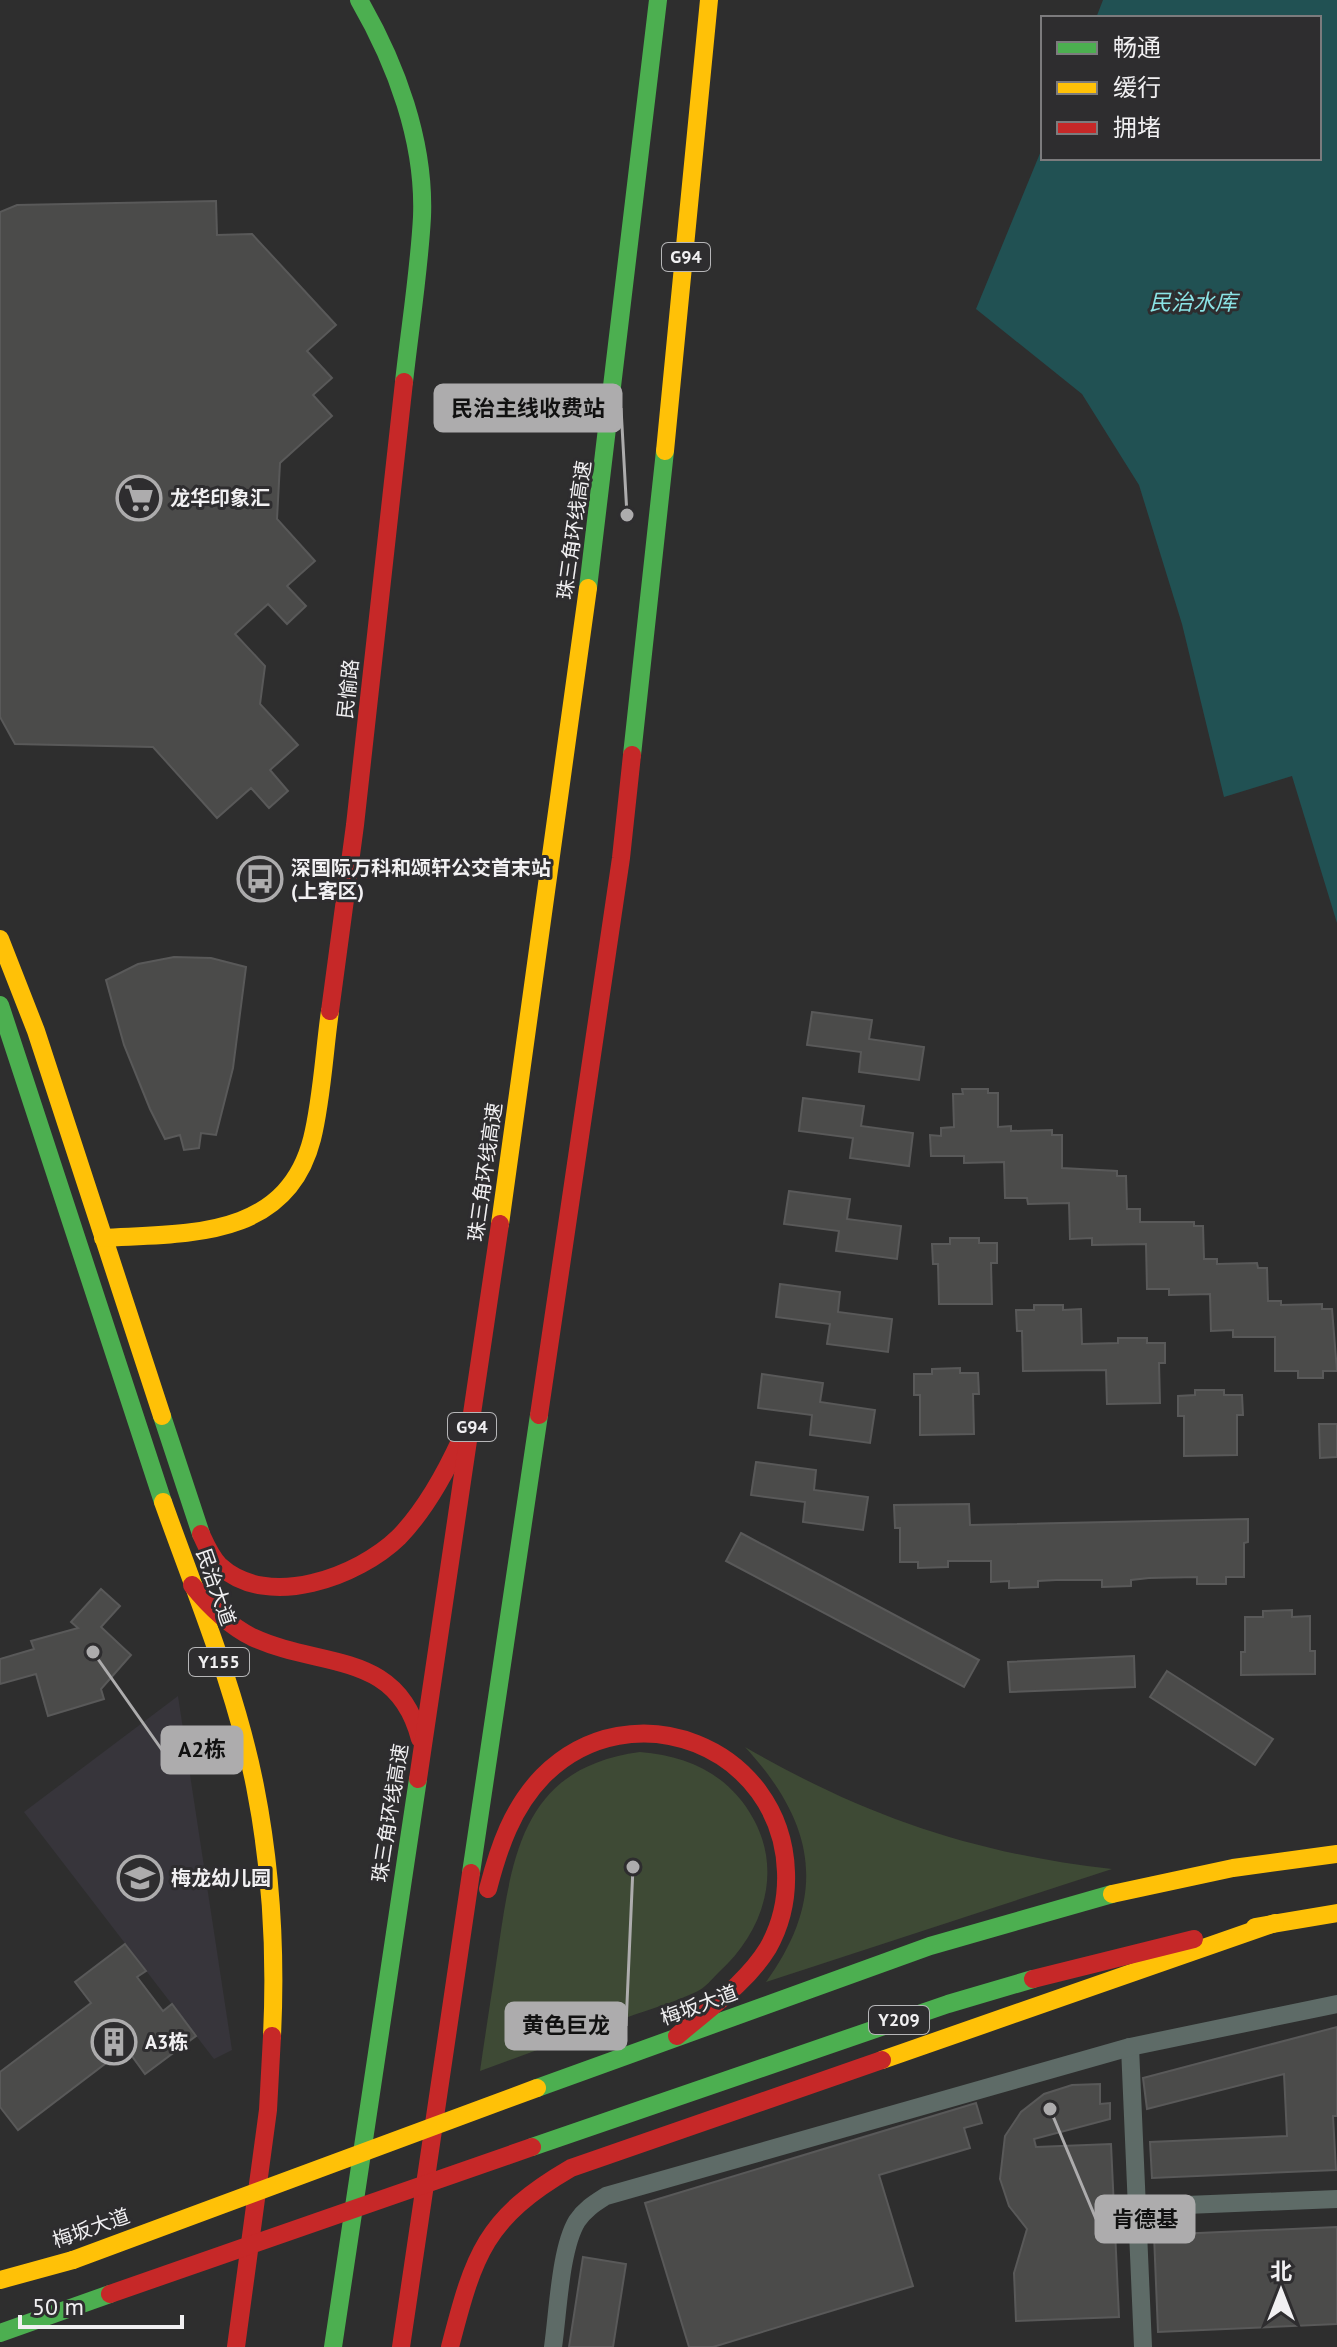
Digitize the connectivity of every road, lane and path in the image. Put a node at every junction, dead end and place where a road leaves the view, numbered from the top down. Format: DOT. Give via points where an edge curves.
graph roads {
  1 [pos="359,0"];
  2 [pos="658,0"];
  3 [pos="709,0"];
  4 [pos="0,939"];
  5 [pos="0,1005"];
  6 [pos="103,1238"];
  7 [pos="476,1404"];
  8 [pos="192,1585"];
  9 [pos="421,1756"];
  10 [pos="1337,1854"];
  11 [pos="1337,1913"];
  12 [pos="1275,1923"];
  13 [pos="1337,2004"];
  14 [pos="677,2036"];
  15 [pos="1130,2047"];
  16 [pos="1337,2199"];
  17 [pos="1137,2207"];
  18 [pos="0,2259"];
  19 [pos="73,2260"];
  20 [pos="0,2280"];
  21 [pos="0,2333"];
  22 [pos="236,2347"];
  23 [pos="333,2347"];
  24 [pos="401,2347"];
  25 [pos="420,2347"];
  26 [pos="450,2347"];
  27 [pos="553,2347"];
  28 [pos="1143,2347"];
  1 -- 6 [label="main road, 民愉路" via="388,52 410,115 422,215 355,825 312,1139 294,1185 256,1217 225,1228"];
  2 -- 7 [label="main road, 珠三角环线高速 / G94" via="600,506"];
  3 -- 24 [label="main road, G94" via="621,858"];
  4 -- 6 [label="main road, 民治大道" via="36,1031"];
  5 -- 8 [label="main road, 民治大道 / Y155"];
  6 -- 7 [label="main road, 民治大道" via="201,1534 219,1565 234,1576 302,1584 332,1577 385,1549 412,1522 443,1474"];
  7 -- 9 [label="main road, 珠三角环线高速 / G94"];
  8 -- 9 [label="main road" via="230,1625 263,1642 377,1675 401,1690 415,1712"];
  8 -- 22 [label="main road, 民治大道 / Y155" via="243,1736 255,1787 271,1918 274,1997 268,2110"];
  9 -- 23 [label="main road, 珠三角环线高速 / G94"];
  10 -- 14 [label="main road, 梅坂大道" via="1200,1873 1072,1901 909,1951"];
  11 -- 12 [label="main road, Y209"];
  12 -- 21 [label="main road, Y209, bridge" via="1091,1963 948,2004"];
  12 -- 26 [label="main road" via="571,2168 505,2211 481,2246"];
  13 -- 15 [label="street"];
  14 -- 19 [label="main road, 梅坂大道, bridge"];
  14 -- 25 [label="main road" via="768,1947 785,1895 782,1841 759,1791 719,1754 667,1735 612,1736 574,1752 539,1777 506,1825 495,1852"];
  15 -- 17 [label="street"];
  15 -- 27 [label="street" via="606,2196 577,2221 570,2239"];
  16 -- 17 [label="street"];
  17 -- 28 [label="street"];
  18 -- 19 [label="main road"];
  19 -- 20 [label="main road, 梅坂大道"];
}
